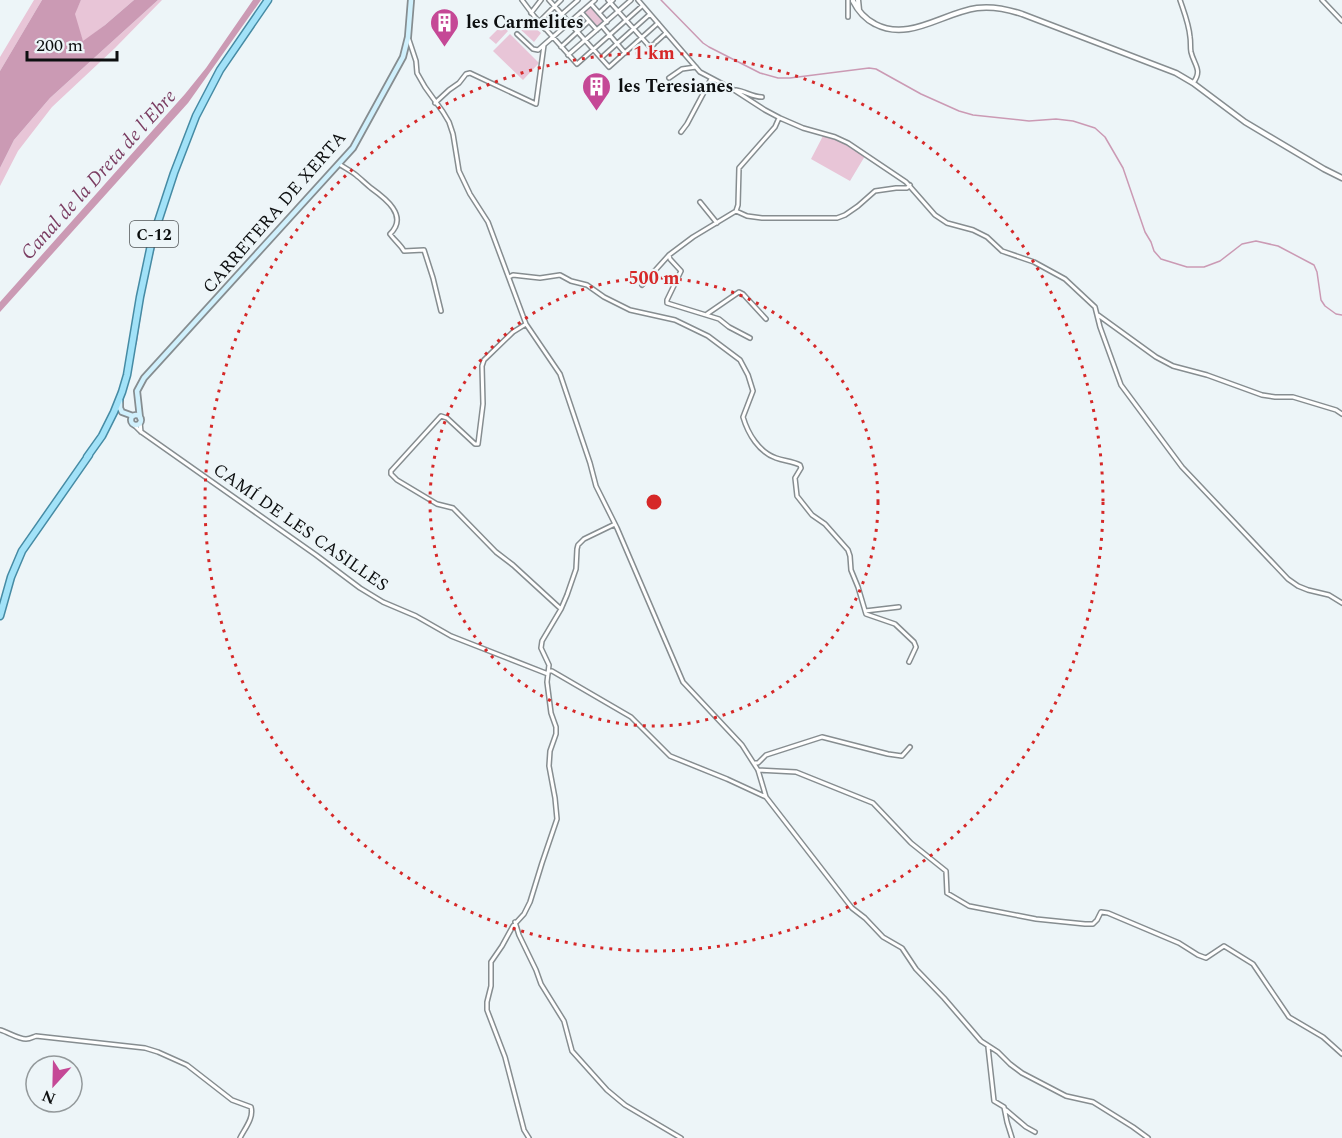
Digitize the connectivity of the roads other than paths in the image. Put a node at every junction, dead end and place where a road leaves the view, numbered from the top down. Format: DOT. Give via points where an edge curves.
graph roads {
  1 [pos="268,0"];
  2 [pos="411,0"];
  3 [pos="522,0"];
  4 [pos="541,0"];
  5 [pos="549,0"];
  6 [pos="561,0"];
  7 [pos="578,0"];
  8 [pos="595,0"];
  9 [pos="631,0"];
  10 [pos="638,0"];
  11 [pos="858,0"];
  12 [pos="1180,0"];
  13 [pos="1323,0"];
  14 [pos="610,1"];
  15 [pos="850,1"];
  16 [pos="591,4"];
  17 [pos="555,6"];
  18 [pos="643,6"];
  19 [pos="859,10"];
  20 [pos="581,12"];
  21 [pos="618,12"];
  22 [pos="531,13"];
  23 [pos="599,13"];
  24 [pos="562,14"];
  25 [pos="650,14"];
  26 [pos="848,17"];
  27 [pos="627,20"];
  28 [pos="589,21"];
  29 [pos="1342,21"];
  30 [pos="539,22"];
  31 [pos="607,22"];
  32 [pos="569,23"];
  33 [pos="658,23"];
  34 [pos="602,26"];
  35 [pos="545,29"];
  36 [pos="634,29"];
  37 [pos="597,30"];
  38 [pos="578,32"];
  39 [pos="667,33"];
  40 [pos="517,34"];
  41 [pos="610,35"];
  42 [pos="408,37"];
  43 [pos="553,37"];
  44 [pos="642,38"];
  45 [pos="585,40"];
  46 [pos="617,44"];
  47 [pos="544,45"];
  48 [pos="561,47"];
  49 [pos="593,50"];
  50 [pos="625,53"];
  51 [pos="568,55"];
  52 [pos="601,58"];
  53 [pos="696,67"];
  54 [pos="669,78"];
  55 [pos="711,79"];
  56 [pos="1193,83"];
  57 [pos="734,90"];
  58 [pos="762,97"];
  59 [pos="435,103"];
  60 [pos="780,118"];
  61 [pos="681,132"];
  62 [pos="339,164"];
  63 [pos="1342,178"];
  64 [pos="910,185"];
  65 [pos="700,202"];
  66 [pos="736,212"];
  67 [pos="717,223"];
  68 [pos="669,255"];
  69 [pos="509,277"];
  70 [pos="642,285"];
  71 [pos="441,311"];
  72 [pos="707,314"];
  73 [pos="1097,314"];
  74 [pos="766,319"];
  75 [pos="526,324"];
  76 [pos="750,338"];
  77 [pos="133,340"];
  78 [pos="122,384"];
  79 [pos="138,405"];
  80 [pos="118,413"];
  81 [pos="1342,414"];
  82 [pos="134,415"];
  83 [pos="140,420"];
  84 [pos="132,423"];
  85 [pos="101,431"];
  86 [pos="142,433"];
  87 [pos="87,457"];
  88 [pos="615,524"];
  89 [pos="1342,603"];
  90 [pos="899,607"];
  91 [pos="561,609"];
  92 [pos="865,611"];
  93 [pos="0,616"];
  94 [pos="909,662"];
  95 [pos="549,673"];
  96 [pos="910,747"];
  97 [pos="755,763"];
  98 [pos="758,771"];
  99 [pos="766,797"];
  100 [pos="515,922"];
  101 [pos="0,1030"];
  102 [pos="988,1047"];
  103 [pos="1342,1053"];
  104 [pos="1005,1109"];
  105 [pos="1035,1132"];
  106 [pos="240,1138"];
  107 [pos="529,1138"];
  108 [pos="681,1138"];
  109 [pos="1012,1138"];
  110 [pos="1148,1138"];
  1 -- 77 [label="main road, C-12" via="220,70 196,116 152,240"];
  2 -- 42 [label="main road, CARRETERA DE XERTA"];
  3 -- 22 [label="street"];
  4 -- 22 [label="street"];
  5 -- 17 [label="street"];
  6 -- 17 [label="street"];
  7 -- 24 [label="street"];
  8 -- 16 [label="street"];
  9 -- 21 [label="street"];
  10 -- 18 [label="street"];
  11 -- 15 [label="street"];
  11 -- 19 [label="street"];
  12 -- 56 [label="street" via="1198,74"];
  13 -- 29 [label="street"];
  14 -- 21 [label="street"];
  14 -- 23 [label="street"];
  15 -- 19 [label="street"];
  15 -- 26 [label="street"];
  16 -- 20 [label="street"];
  16 -- 23 [label="street"];
  17 -- 24 [label="street"];
  17 -- 30 [label="street"];
  18 -- 25 [label="street"];
  18 -- 27 [label="street"];
  19 -- 56 [label="street" via="881,27 905,30 970,9 1001,8 1176,73"];
  20 -- 28 [label="street"];
  20 -- 32 [label="street"];
  21 -- 27 [label="street"];
  21 -- 31 [label="street"];
  22 -- 30 [label="street"];
  23 -- 31 [label="street"];
  24 -- 32 [label="street"];
  24 -- 35 [label="street"];
  25 -- 33 [label="street"];
  25 -- 36 [label="street"];
  27 -- 36 [label="street"];
  27 -- 41 [label="street"];
  28 -- 37 [label="street"];
  28 -- 38 [label="street"];
  30 -- 35 [label="street"];
  31 -- 34 [label="street"];
  32 -- 38 [label="street"];
  32 -- 43 [label="street"];
  33 -- 39 [label="street"];
  33 -- 44 [label="street"];
  34 -- 37 [label="street"];
  34 -- 41 [label="street"];
  35 -- 43 [label="street"];
  36 -- 44 [label="street"];
  36 -- 46 [label="street"];
  37 -- 45 [label="street"];
  38 -- 45 [label="street"];
  38 -- 48 [label="street"];
  39 -- 44 [label="street" via="650,47"];
  39 -- 53 [label="street"];
  40 -- 47 [label="street" via="535,50"];
  41 -- 46 [label="street"];
  41 -- 49 [label="street"];
  42 -- 59 [label="street" via="417,73"];
  42 -- 62 [label="main road, CARRETERA DE XERTA" via="403,57 353,148"];
  43 -- 47 [label="street"];
  43 -- 48 [label="street"];
  44 -- 50 [label="street"];
  45 -- 49 [label="street"];
  45 -- 51 [label="street"];
  46 -- 50 [label="street"];
  46 -- 52 [label="street"];
  47 -- 59 [label="street" via="536,104 470,73"];
  48 -- 51 [label="street"];
  49 -- 51 [label="street" via="576,64"];
  49 -- 52 [label="street"];
  50 -- 52 [label="street" via="609,67"];
  53 -- 54 [label="street" via="682,69"];
  53 -- 55 [label="street"];
  55 -- 57 [label="street"];
  55 -- 61 [label="street"];
  56 -- 63 [label="street" via="1245,122"];
  57 -- 58 [label="street"];
  57 -- 60 [label="street"];
  59 -- 69 [label="street" via="449,122 459,171 488,222"];
  60 -- 64 [label="street" via="839,139"];
  60 -- 66 [label="street" via="738,168"];
  62 -- 71 [label="street" via="394,208 396,222 390,234 404,251 424,250"];
  62 -- 79 [label="main road, CARRETERA DE XERTA" via="141,381"];
  64 -- 66 [label="street" via="874,191 837,218 762,218"];
  64 -- 73 [label="street" via="935,215 947,223 973,230 1002,251 1065,279 1094,305"];
  65 -- 67 [label="street"];
  66 -- 67 [label="street"];
  67 -- 68 [label="street"];
  68 -- 70 [label="street"];
  68 -- 72 [label="street" via="681,271 667,302"];
  69 -- 75 [label="street"];
  69 -- 92 [label="street" via="561,275 630,310 677,321 740,360 753,388 744,423 756,444 773,456 801,466 795,478 798,498 848,550"];
  72 -- 74 [label="street" via="739,292"];
  72 -- 76 [label="street"];
  73 -- 81 [label="street" via="1173,366 1262,395 1293,397"];
  73 -- 89 [label="street" via="1121,385 1182,467 1288,579"];
  75 -- 88 [label="street" via="560,374 596,486"];
  75 -- 91 [label="street" via="484,360 478,444 441,416 391,474 436,504 453,508"];
  77 -- 78 [label="main road, C-12"];
  77 -- 80 [label="main road, C-12"];
  78 -- 80 [label="main road" via="114,408"];
  78 -- 85 [label="main road, C-12"];
  79 -- 82 [label="main road"];
  79 -- 83 [label="main road"];
  80 -- 82 [label="main road"];
  80 -- 84 [label="main road"];
  80 -- 85 [label="main road" via="111,415"];
  80 -- 87 [label="main road, C-12"];
  82 -- 83 [label="main road"];
  82 -- 84 [label="main road"];
  83 -- 84 [label="main road" via="138,424"];
  83 -- 86 [label="street"];
  84 -- 86 [label="street, CAMÍ DE LES CASILLES"];
  85 -- 87 [label="main road, C-12"];
  86 -- 95 [label="street, CAMÍ DE LES CASILLES" via="383,602 452,636"];
  87 -- 93 [label="main road, C-12" via="22,551 10,577"];
  88 -- 91 [label="street" via="579,545 574,577"];
  88 -- 97 [label="street" via="682,682"];
  90 -- 92 [label="street"];
  91 -- 95 [label="street" via="541,645"];
  92 -- 94 [label="street" via="895,624 915,643"];
  95 -- 99 [label="street, CAMÍ DE LES CASILLES" via="552,671 631,717 670,756"];
  95 -- 100 [label="street" via="556,731 549,766 557,819 530,902"];
  96 -- 97 [label="street" via="902,756 822,737 766,755"];
  97 -- 98 [label="street"];
  98 -- 99 [label="street"];
  98 -- 103 [label="street" via="796,772 873,803 911,843 946,871 947,893 969,906 1085,924 1093,924 1101,912 1108,913 1206,958 1224,946 1253,964 1289,1017"];
  99 -- 102 [label="street" via="852,908 883,937 902,948 916,969"];
  100 -- 107 [label="street" via="491,962 486,1006"];
  100 -- 108 [label="street" via="541,984 564,1021 572,1051 625,1105"];
  101 -- 106 [label="street" via="27,1039 36,1036 145,1048 178,1060 232,1100 251,1107 252,1117"];
  102 -- 104 [label="street" via="994,1101"];
  102 -- 110 [label="street" via="1022,1073 1066,1096 1093,1102"];
  104 -- 105 [label="street"];
  104 -- 109 [label="street"];
}
